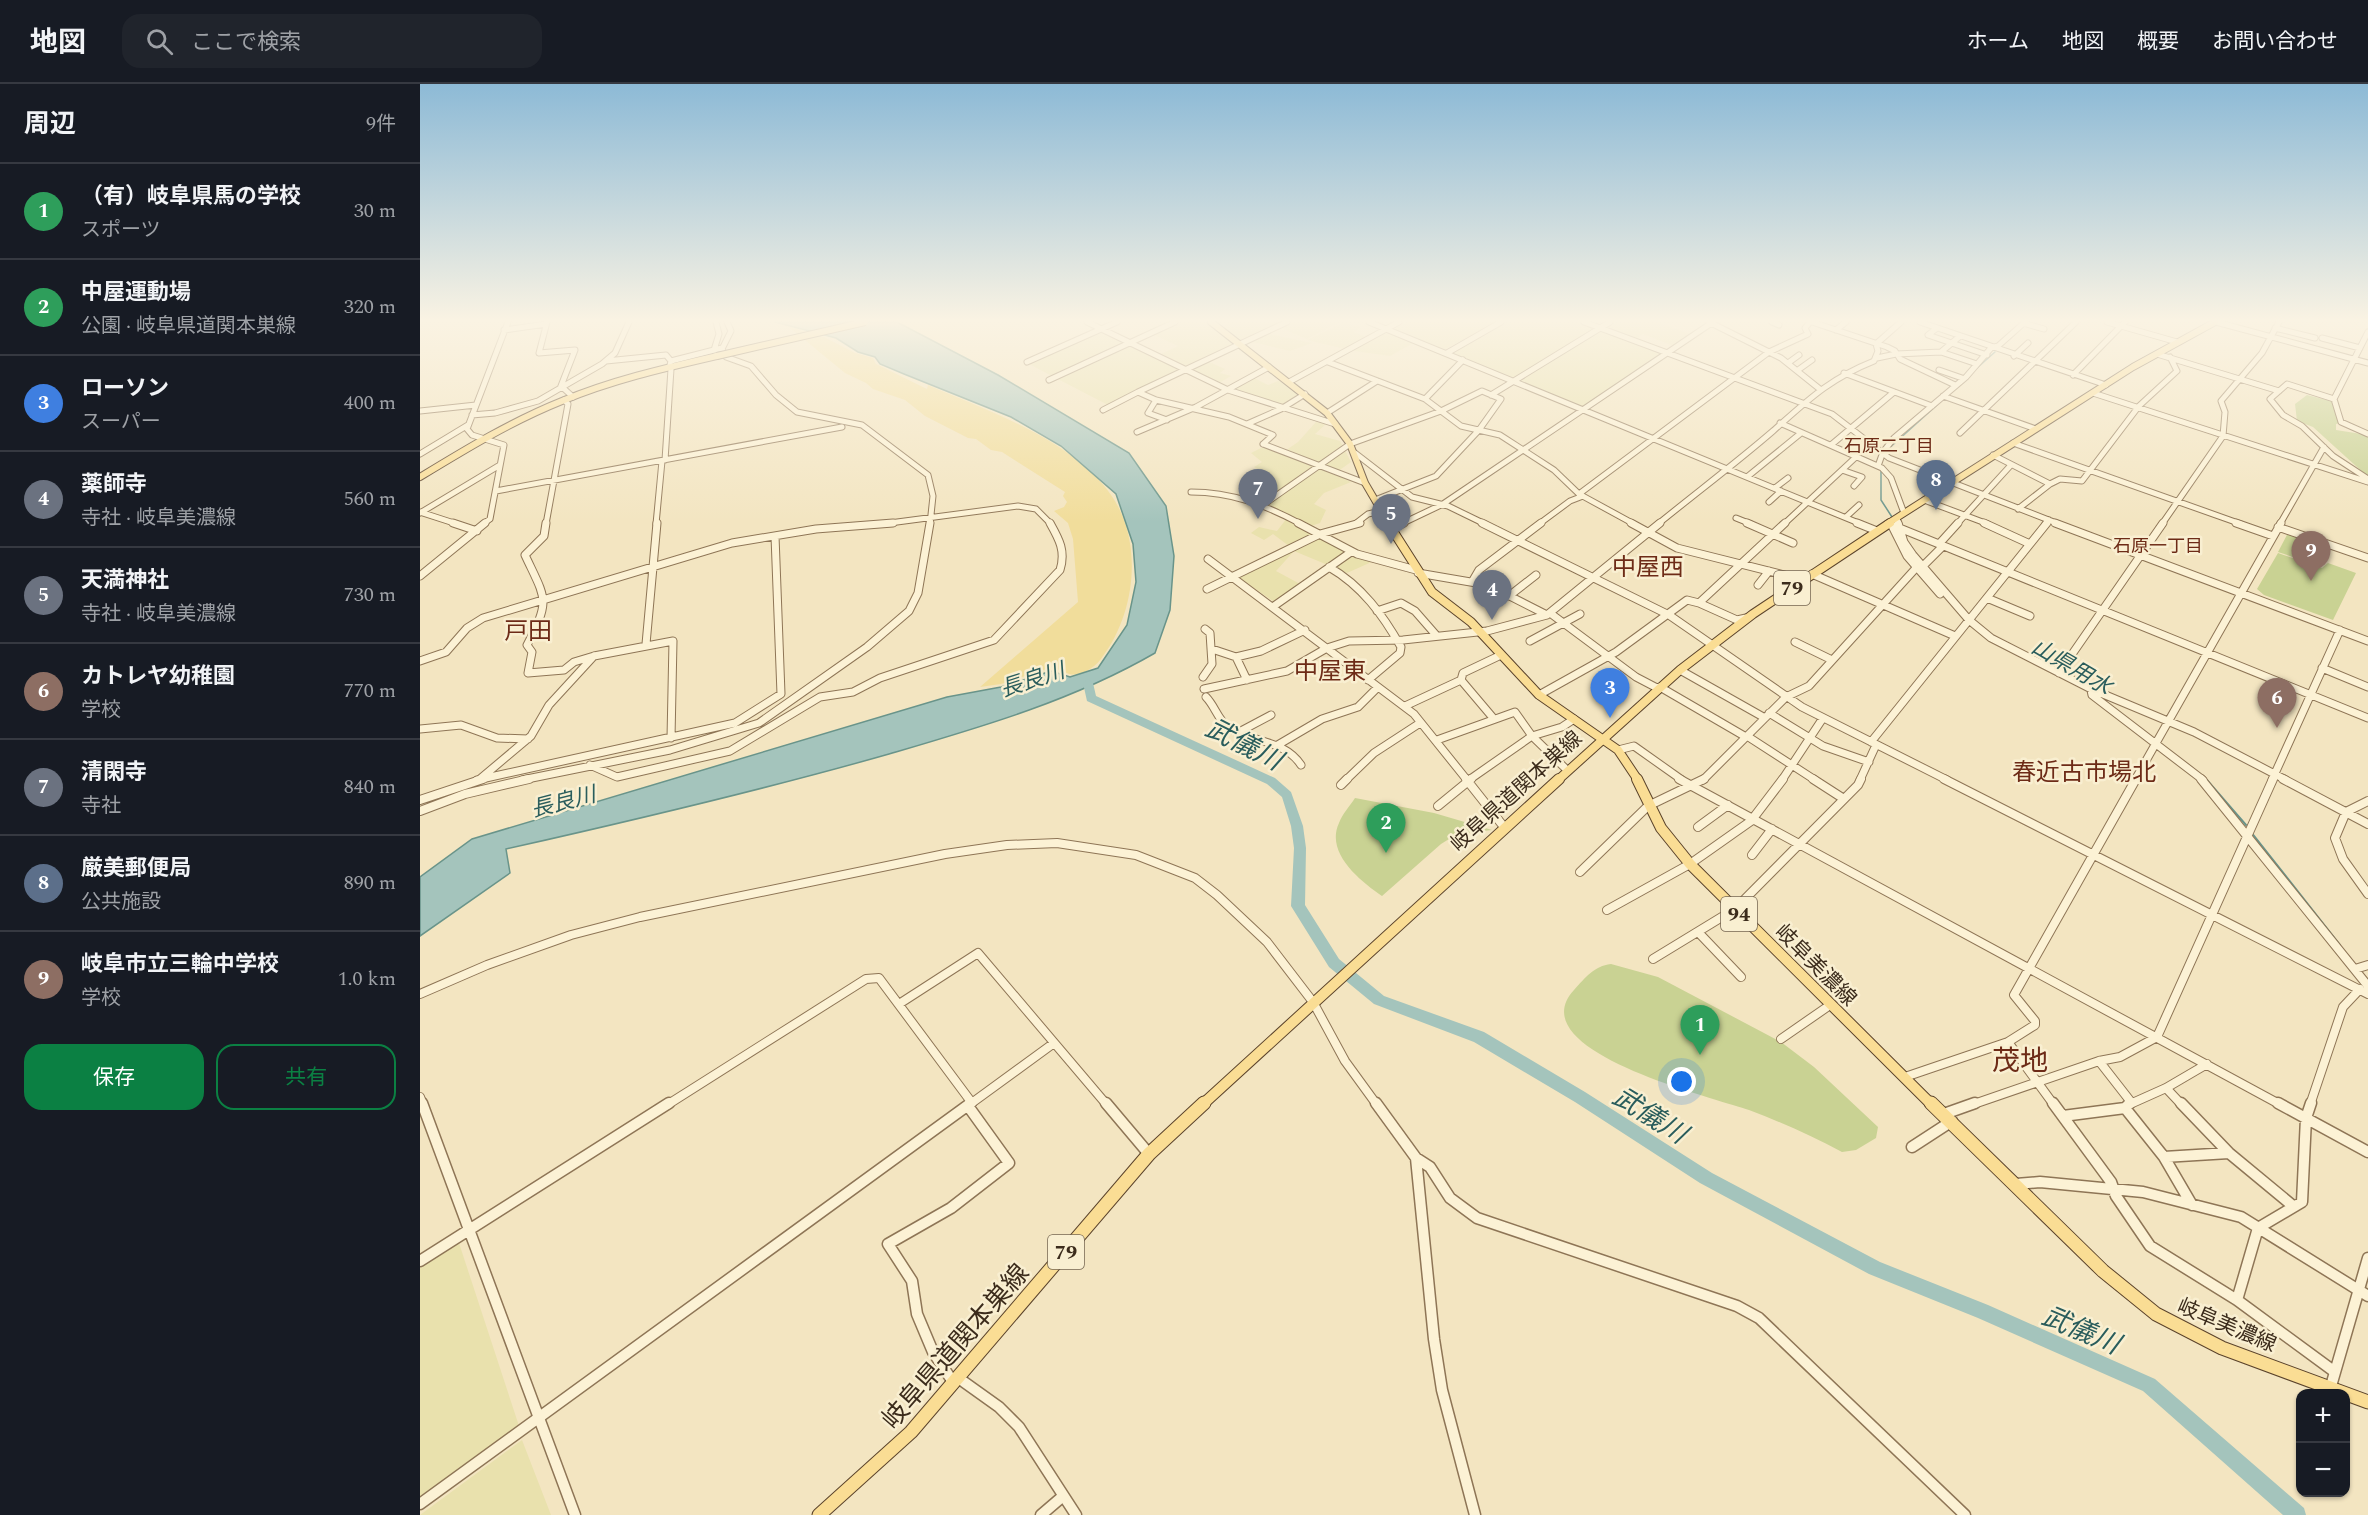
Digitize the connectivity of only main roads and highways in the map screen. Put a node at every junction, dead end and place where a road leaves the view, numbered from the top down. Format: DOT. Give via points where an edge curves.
graph roads {
  1 [pos="600,389"];
  2 [pos="1298,389"];
  3 [pos="2100,389"];
  4 [pos="420,477"];
  5 [pos="1604,738"];
  6 [pos="2368,1402"];
  7 [pos="819,1515"];
  1 -- 4 [label="main road, bridge" via="564,400 484,439"];
  2 -- 5 [label="main road, 岐阜美濃線 / 94" via="1327,413 1352,448 1365,483 1432,592 1479,630 1539,695"];
  3 -- 5 [label="main road, 岐阜県道関本巣線 / 79" via="1746,618"];
  5 -- 6 [label="main road, 岐阜美濃線 / 94" via="1631,766 1648,806 1689,864 2103,1271 2145,1306 2210,1342"];
  5 -- 7 [label="main road, 岐阜県道関本巣線 / 79" via="1149,1154 883,1460"];
}
